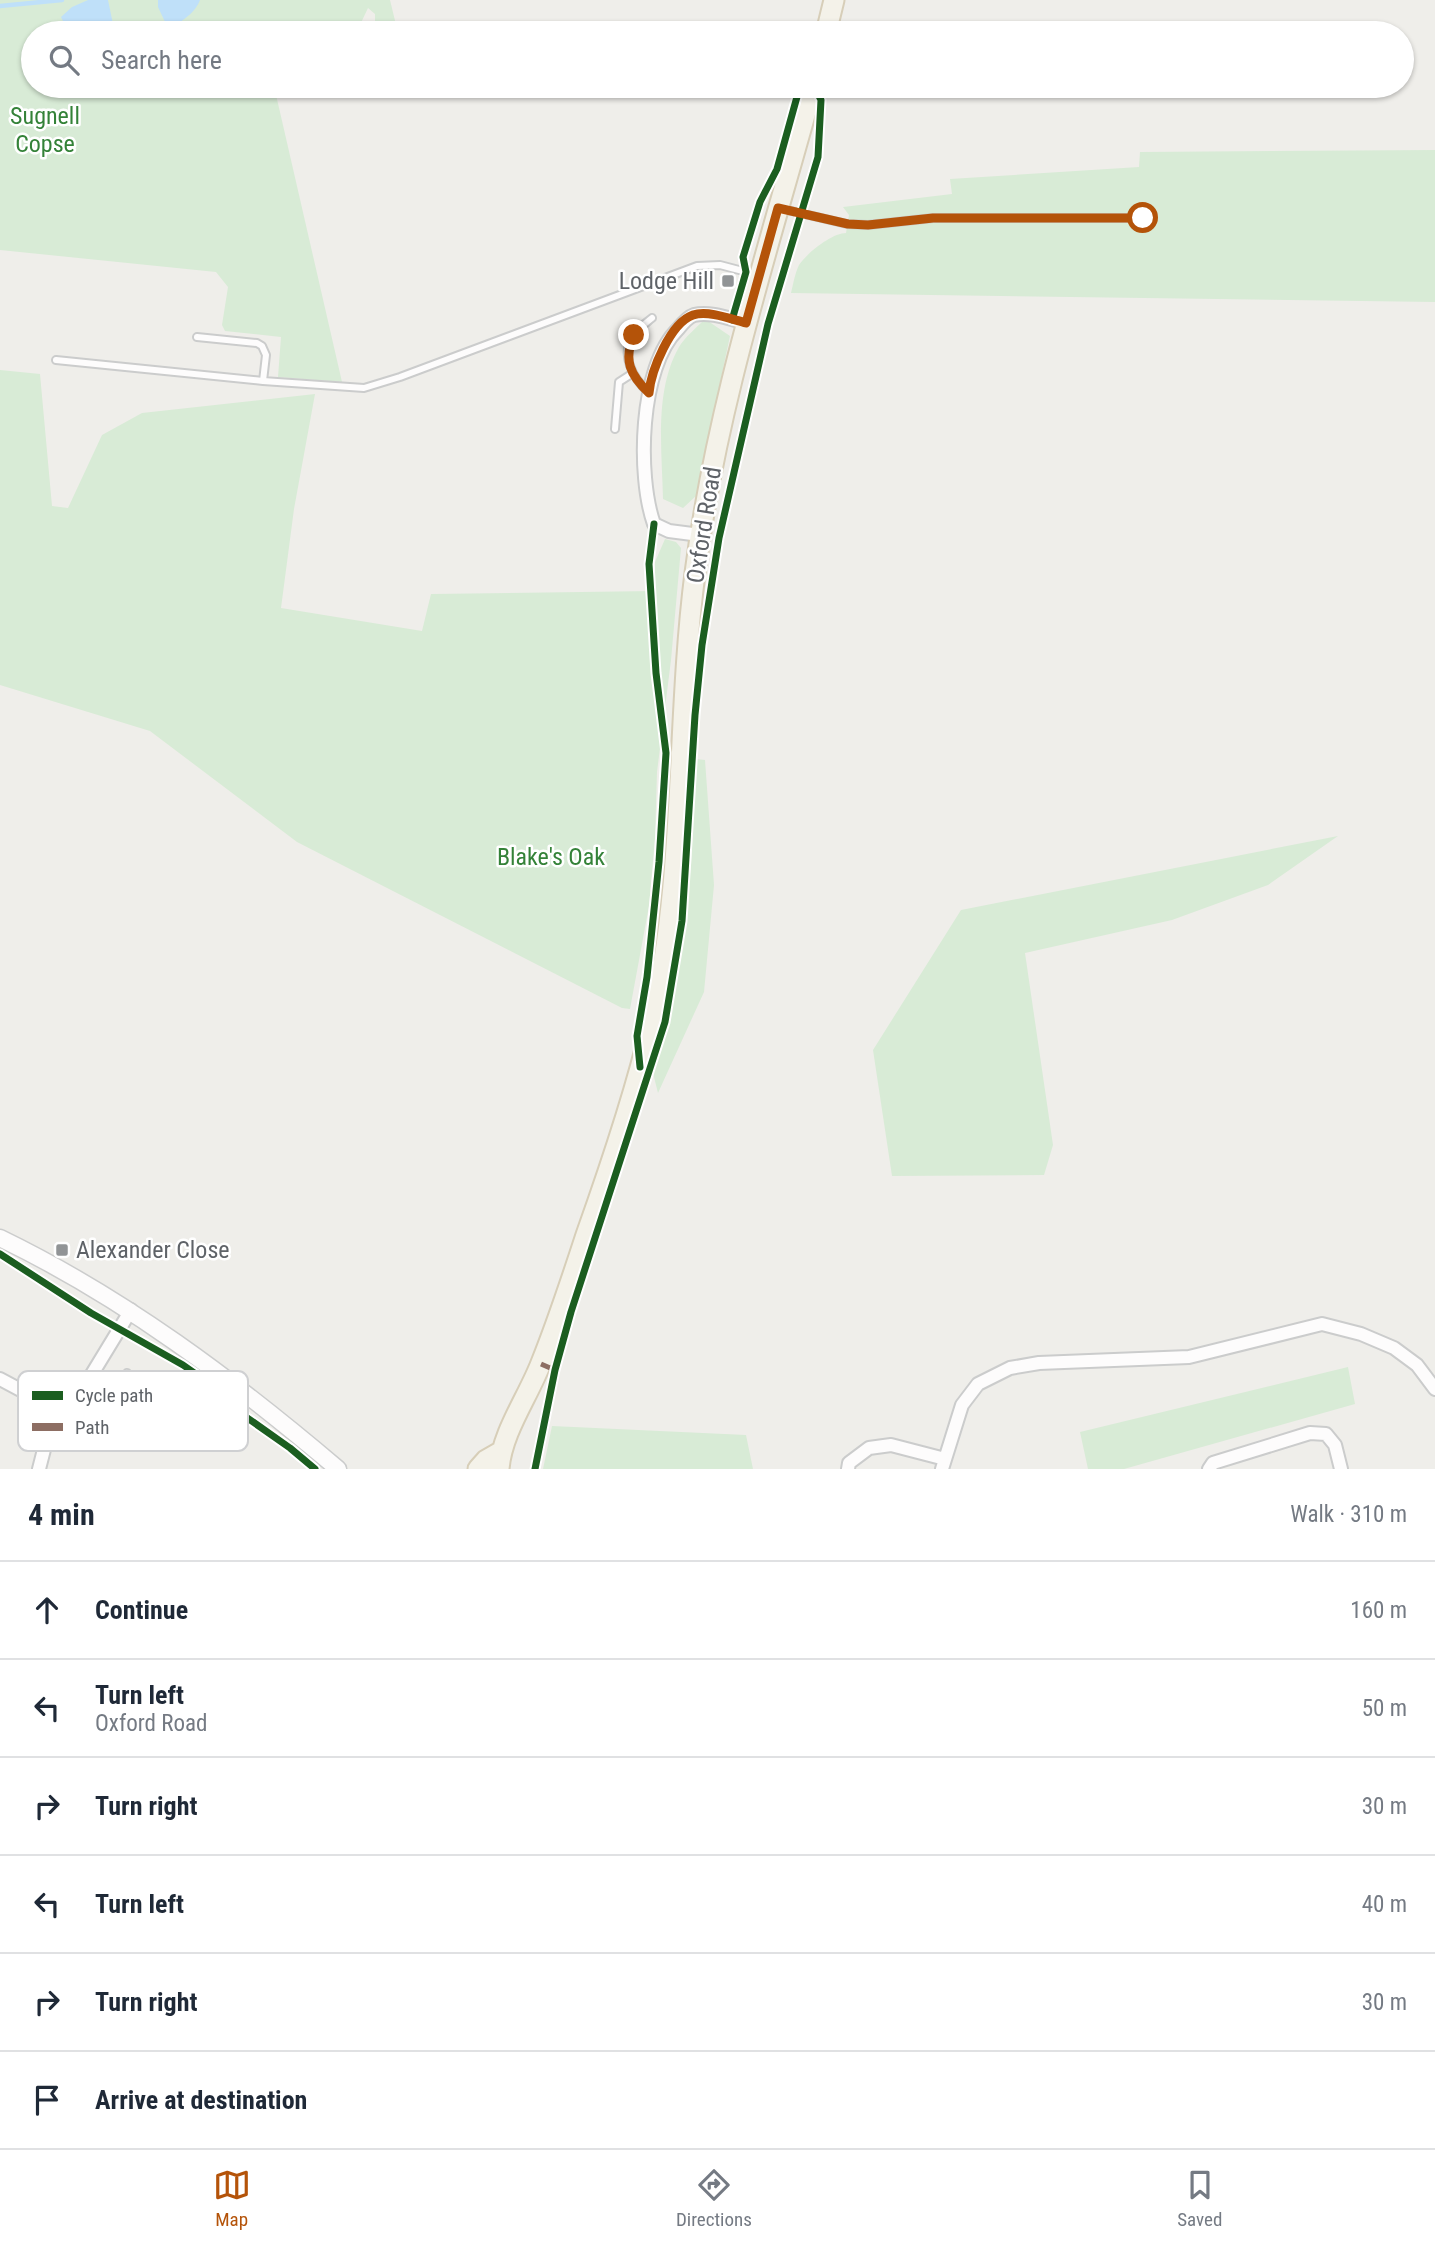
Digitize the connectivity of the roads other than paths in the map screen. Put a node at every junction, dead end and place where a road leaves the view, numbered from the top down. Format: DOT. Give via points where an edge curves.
graph roads {
  1 [pos="834,0"];
  2 [pos="829,21"];
  3 [pos="810,98"];
  4 [pos="778,208"];
  5 [pos="1143,218"];
  6 [pos="760,276"];
  7 [pos="652,318"];
  8 [pos="746,323"];
  9 [pos="197,337"];
  10 [pos="55,360"];
  11 [pos="633,373"];
  12 [pos="263,381"];
  13 [pos="649,393"];
  14 [pos="615,429"];
  15 [pos="700,536"];
  16 [pos="0,1238"];
  17 [pos="131,1310"];
  18 [pos="94,1371"];
  19 [pos="217,1371"];
  20 [pos="0,1379"];
  21 [pos="18,1389"];
  22 [pos="1435,1389"];
  23 [pos="248,1395"];
  24 [pos="44,1451"];
  25 [pos="500,1461"];
  26 [pos="943,1464"];
  27 [pos="39,1469"];
  28 [pos="338,1469"];
  29 [pos="478,1469"];
  30 [pos="848,1469"];
  31 [pos="1209,1469"];
  32 [pos="1341,1469"];
  1 -- 2 [label="main road"];
  3 -- 4 [label="main road, Oxford Road"];
  4 -- 5 [label="lane" via="868,225 933,218"];
  4 -- 6 [label="main road, Oxford Road"];
  6 -- 8 [label="main road, Oxford Road"];
  6 -- 12 [label="lane" via="720,265 697,266 363,388"];
  7 -- 11 [label="lane" via="630,344"];
  8 -- 13 [label="street" via="707,314 691,316 671,335 658,357"];
  8 -- 15 [label="main road, Oxford Road"];
  9 -- 12 [label="lane" via="262,346 266,355"];
  10 -- 12 [label="lane"];
  11 -- 13 [label="lane"];
  11 -- 14 [label="lane" via="619,382"];
  13 -- 15 [label="street" via="645,485 654,524"];
  15 -- 25 [label="main road, Oxford Road" via="668,919 652,1020 606,1179 541,1364"];
  16 -- 17 [label="street"];
  17 -- 18 [label="street"];
  17 -- 19 [label="street"];
  20 -- 21 [label="street"];
  22 -- 26 [label="street" via="1416,1365 1394,1348 1322,1324 1189,1357 1040,1363 1010,1368 978,1384 962,1405"];
  23 -- 28 [label="street"];
  24 -- 27 [label="street"];
  25 -- 29 [label="main road, Oxford Road" via="486,1460"];
  26 -- 30 [label="street" via="891,1445 869,1448 849,1462"];
  31 -- 32 [label="street" via="1213,1463 1310,1433 1326,1434 1335,1444"];
}
